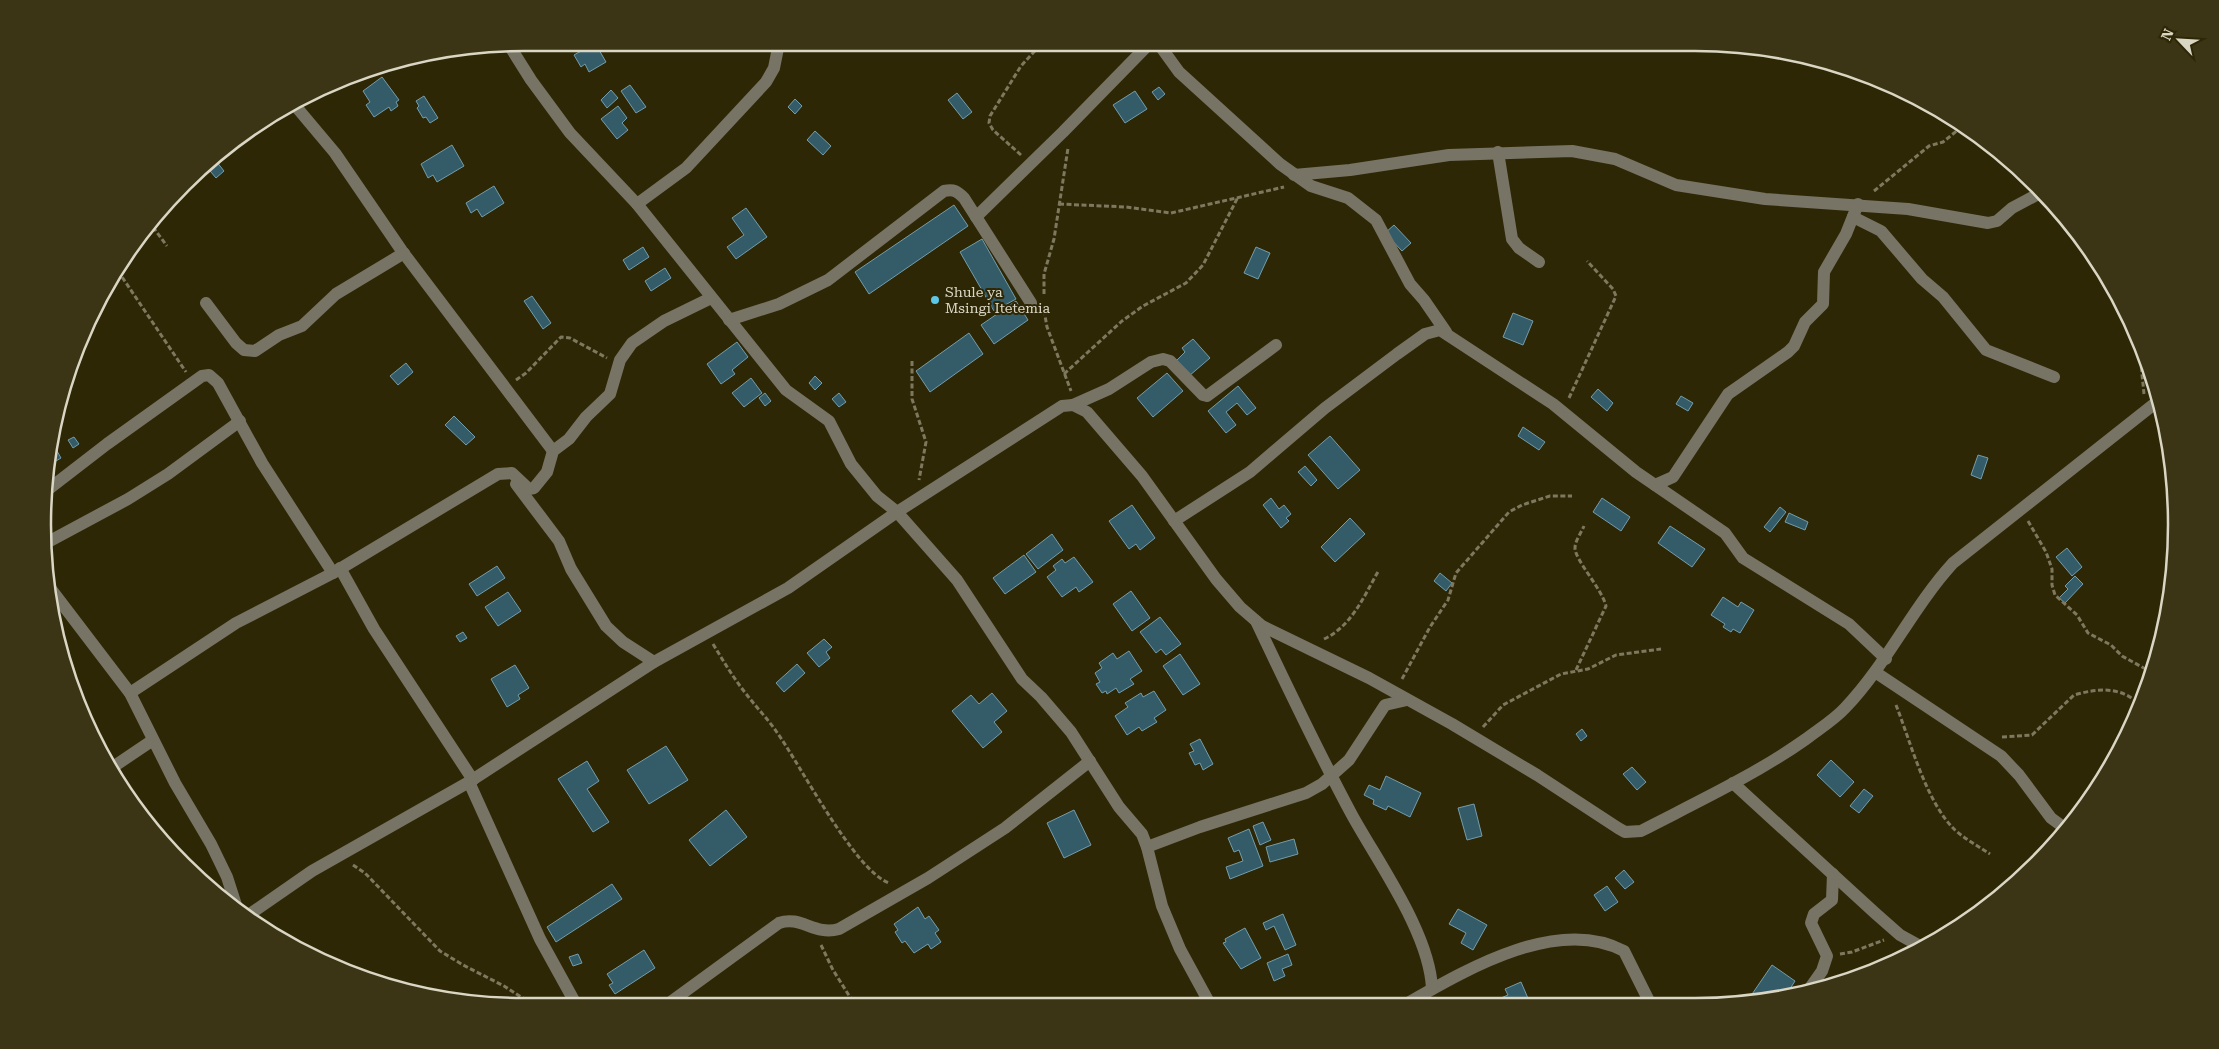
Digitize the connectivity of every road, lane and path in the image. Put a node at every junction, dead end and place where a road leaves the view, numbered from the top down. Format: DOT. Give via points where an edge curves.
graph roads {
  1 [pos="513,51"];
  2 [pos="777,51"];
  3 [pos="1034,51"];
  4 [pos="1141,51"];
  5 [pos="1164,51"];
  6 [pos="298,109"];
  7 [pos="1957,131"];
  8 [pos="1069,146"];
  9 [pos="1498,152"];
  10 [pos="1030,164"];
  11 [pos="1299,178"];
  12 [pos="2035,196"];
  13 [pos="1238,197"];
  14 [pos="637,204"];
  15 [pos="1059,204"];
  16 [pos="1858,204"];
  17 [pos="976,216"];
  18 [pos="1853,217"];
  19 [pos="155,229"];
  20 [pos="168,246"];
  21 [pos="404,253"];
  22 [pos="1587,261"];
  23 [pos="1539,262"];
  24 [pos="122,277"];
  25 [pos="1044,296"];
  26 [pos="711,298"];
  27 [pos="206,302"];
  28 [pos="1038,304"];
  29 [pos="729,320"];
  30 [pos="1446,332"];
  31 [pos="1276,345"];
  32 [pos="620,360"];
  33 [pos="912,362"];
  34 [pos="2141,367"];
  35 [pos="1064,374"];
  36 [pos="2054,377"];
  37 [pos="500,380"];
  38 [pos="194,383"];
  39 [pos="1075,404"];
  40 [pos="2153,405"];
  41 [pos="1562,412"];
  42 [pos="2144,412"];
  43 [pos="240,421"];
  44 [pos="553,450"];
  45 [pos="507,472"];
  46 [pos="1655,485"];
  47 [pos="53,486"];
  48 [pos="1572,496"];
  49 [pos="910,503"];
  50 [pos="2022,509"];
  51 [pos="897,512"];
  52 [pos="1174,521"];
  53 [pos="1584,526"];
  54 [pos="52,540"];
  55 [pos="1379,570"];
  56 [pos="336,571"];
  57 [pos="57,597"];
  58 [pos="1254,619"];
  59 [pos="707,633"];
  60 [pos="1305,648"];
  61 [pos="1661,649"];
  62 [pos="1886,659"];
  63 [pos="654,662"];
  64 [pos="2145,669"];
  65 [pos="1576,670"];
  66 [pos="1875,672"];
  67 [pos="1887,681"];
  68 [pos="1394,692"];
  69 [pos="130,693"];
  70 [pos="1406,700"];
  71 [pos="2134,700"];
  72 [pos="1474,736"];
  73 [pos="1974,737"];
  74 [pos="153,740"];
  75 [pos="1090,761"];
  76 [pos="117,764"];
  77 [pos="1333,776"];
  78 [pos="471,781"];
  79 [pos="1733,783"];
  80 [pos="2060,825"];
  81 [pos="1148,848"];
  82 [pos="1990,854"];
  83 [pos="333,859"];
  84 [pos="1833,874"];
  85 [pos="908,889"];
  86 [pos="234,898"];
  87 [pos="253,912"];
  88 [pos="814,929"];
  89 [pos="1900,935"];
  90 [pos="1915,943"];
  91 [pos="1827,956"];
  92 [pos="1814,983"];
  93 [pos="1200,986"];
  94 [pos="1432,989"];
  95 [pos="523,998"];
  96 [pos="573,998"];
  97 [pos="676,998"];
  98 [pos="851,998"];
  99 [pos="1199,998"];
  100 [pos="1207,998"];
  101 [pos="1416,998"];
  102 [pos="1648,998"];
  1 -- 14 [label="street" via="570,133"];
  2 -- 14 [label="street" via="774,68 766,82 686,168"];
  3 -- 10 [label="path" via="999,98 989,123"];
  4 -- 10 [label="street"];
  5 -- 11 [label="street" via="1179,72 1259,147"];
  6 -- 21 [label="street" via="334,153"];
  7 -- 16 [label="path" via="1944,142 1929,146"];
  8 -- 15 [label="path"];
  9 -- 11 [label="street" via="1449,155"];
  9 -- 16 [label="street" via="1572,151 1615,159 1676,185 1765,198"];
  9 -- 23 [label="street" via="1512,239"];
  10 -- 17 [label="street"];
  11 -- 13 [label="path" via="1270,192"];
  11 -- 30 [label="street" via="1348,198 1376,220 1410,284"];
  12 -- 16 [label="street" via="2012,208 1997,221 1988,223"];
  13 -- 15 [label="path" via="1171,213"];
  13 -- 35 [label="path" via="1203,265 1186,283 1122,321"];
  14 -- 26 [label="street"];
  15 -- 25 [label="path" via="1044,274"];
  16 -- 18 [label="street"];
  17 -- 28 [label="street"];
  17 -- 29 [label="street" via="956,190 944,191 828,280 779,304"];
  18 -- 36 [label="street" via="1881,232 1922,280 1943,297 1986,350"];
  18 -- 46 [label="street" via="1824,272 1823,304 1805,322 1794,346 1728,394 1673,476"];
  19 -- 20 [label="path"];
  21 -- 27 [label="street" via="336,294 302,326 279,335 254,351 244,350 236,343"];
  21 -- 37 [label="street"];
  22 -- 41 [label="path" via="1616,296"];
  24 -- 38 [label="path"];
  26 -- 29 [label="street"];
  26 -- 32 [label="street" via="664,321 632,342"];
  28 -- 35 [label="path"];
  29 -- 51 [label="street" via="786,390 829,421 851,464 877,496"];
  30 -- 41 [label="street"];
  30 -- 52 [label="street" via="1440,330 1425,334 1325,408 1250,472"];
  31 -- 39 [label="street" via="1208,396 1201,394 1170,362 1163,359 1151,362 1109,389"];
  32 -- 37 [label="path" via="608,358 570,338 561,338 520,378"];
  32 -- 44 [label="street" via="610,394 569,439"];
  33 -- 49 [label="path" via="912,399 926,442 922,473"];
  34 -- 42 [label="path"];
  35 -- 39 [label="path"];
  37 -- 44 [label="street"];
  38 -- 43 [label="street" via="202,376 213,378"];
  38 -- 47 [label="street"];
  39 -- 49 [label="street" via="1062,406"];
  39 -- 52 [label="street" via="1087,412 1142,476"];
  40 -- 42 [label="street"];
  41 -- 46 [label="street"];
  42 -- 50 [label="street"];
  43 -- 54 [label="street" via="152,484"];
  43 -- 56 [label="street" via="262,463"];
  44 -- 45 [label="street" via="547,472 534,488 529,489"];
  45 -- 56 [label="street" via="498,474"];
  45 -- 63 [label="street" via="559,541 571,569 606,626 623,642"];
  46 -- 62 [label="street" via="1725,533 1748,562 1848,624"];
  48 -- 68 [label="path" via="1550,496 1509,512 1456,573 1448,600"];
  49 -- 51 [label="street"];
  50 -- 62 [label="street" via="1944,574 1928,592"];
  50 -- 64 [label="path" via="2046,552 2055,595 2077,615 2088,633 2112,645 2122,656"];
  51 -- 59 [label="street" via="788,588"];
  51 -- 75 [label="street" via="957,580 1022,679 1072,732"];
  52 -- 58 [label="street" via="1216,579"];
  53 -- 65 [label="path" via="1576,544 1576,553 1600,589 1606,606"];
  55 -- 60 [label="path" via="1348,622 1335,634"];
  56 -- 69 [label="street" via="258,610"];
  56 -- 78 [label="street"];
  57 -- 69 [label="street"];
  58 -- 60 [label="street"];
  58 -- 77 [label="street"];
  59 -- 63 [label="street"];
  59 -- 85 [label="path" via="730,674 794,757 827,815 877,875 886,882"];
  60 -- 68 [label="street"];
  61 -- 65 [label="path" via="1616,654 1588,670"];
  62 -- 66 [label="street"];
  63 -- 78 [label="street"];
  65 -- 72 [label="path" via="1546,681 1503,705"];
  66 -- 67 [label="street"];
  66 -- 79 [label="street" via="1832,720 1771,764"];
  67 -- 73 [label="street"];
  67 -- 82 [label="path" via="1917,762 1941,813 1955,830"];
  68 -- 70 [label="street"];
  69 -- 74 [label="street"];
  70 -- 72 [label="street"];
  70 -- 77 [label="street" via="1385,704 1349,760"];
  71 -- 73 [label="path" via="2125,692 2116,690 2081,693 2074,695 2032,736"];
  72 -- 79 [label="street" via="1625,832 1641,831"];
  73 -- 80 [label="street" via="2001,756 2051,818"];
  74 -- 76 [label="street"];
  74 -- 86 [label="street" via="211,844"];
  75 -- 81 [label="street" via="1119,807 1142,834"];
  75 -- 85 [label="street" via="1005,828"];
  77 -- 81 [label="street" via="1306,793 1200,827"];
  77 -- 94 [label="street" via="1397,893 1428,958"];
  78 -- 83 [label="street"];
  78 -- 96 [label="street" via="540,939"];
  79 -- 84 [label="street"];
  81 -- 93 [label="street" via="1159,897 1180,949"];
  83 -- 87 [label="street"];
  83 -- 95 [label="path" via="354,865 365,873 440,951"];
  84 -- 89 [label="street"];
  84 -- 91 [label="street" via="1832,900 1814,914 1811,923"];
  85 -- 88 [label="street" via="838,929 829,932"];
  88 -- 97 [label="street" via="791,920 779,923"];
  88 -- 98 [label="path"];
  89 -- 90 [label="street"];
  89 -- 91 [label="path" via="1852,952"];
  91 -- 92 [label="street"];
  93 -- 99 [label="street"];
  93 -- 100 [label="street"];
  94 -- 101 [label="street"];
  94 -- 102 [label="street" via="1489,960 1558,940 1606,943 1624,951"];
}
